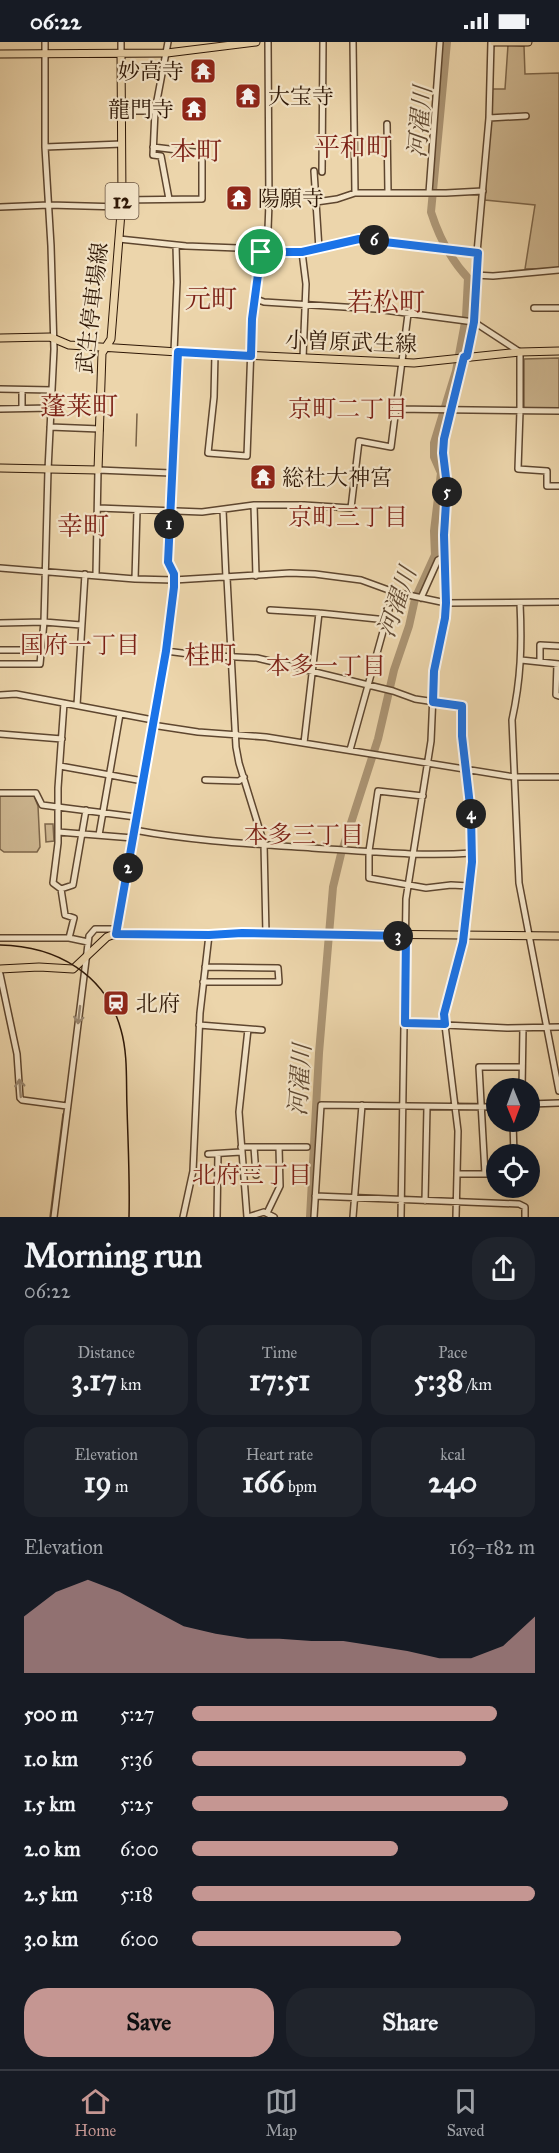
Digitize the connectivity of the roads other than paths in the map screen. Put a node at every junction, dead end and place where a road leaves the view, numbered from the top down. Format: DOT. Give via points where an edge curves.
graph roads {
  1 [pos="45,42"];
  2 [pos="121,42"];
  3 [pos="168,42"];
  4 [pos="256,42"];
  5 [pos="268,42"];
  6 [pos="323,42"];
  7 [pos="353,42"];
  8 [pos="440,42"];
  9 [pos="493,42"];
  10 [pos="528,42"];
  11 [pos="121,53"];
  12 [pos="167,53"];
  13 [pos="0,54"];
  14 [pos="45,54"];
  15 [pos="122,111"];
  16 [pos="155,111"];
  17 [pos="526,116"];
  18 [pos="489,118"];
  19 [pos="387,124"];
  20 [pos="122,144"];
  21 [pos="45,147"];
  22 [pos="153,147"];
  23 [pos="314,171"];
  24 [pos="321,172"];
  25 [pos="483,191"];
  26 [pos="388,192"];
  27 [pos="355,193"];
  28 [pos="429,193"];
  29 [pos="169,200"];
  30 [pos="316,202"];
  31 [pos="122,204"];
  32 [pos="49,205"];
  33 [pos="0,207"];
  34 [pos="119,239"];
  35 [pos="176,245"];
  36 [pos="319,249"];
  37 [pos="261,252"];
  38 [pos="302,252"];
  39 [pos="478,253"];
  40 [pos="559,270"];
  41 [pos="475,275"];
  42 [pos="256,299"];
  43 [pos="306,305"];
  44 [pos="534,308"];
  45 [pos="559,308"];
  46 [pos="408,314"];
  47 [pos="474,322"];
  48 [pos="0,338"];
  49 [pos="54,338"];
  50 [pos="105,347"];
  51 [pos="559,351"];
  52 [pos="176,352"];
  53 [pos="520,352"];
  54 [pos="216,354"];
  55 [pos="251,356"];
  56 [pos="463,357"];
  57 [pos="303,358"];
  58 [pos="401,362"];
  59 [pos="0,389"];
  60 [pos="22,390"];
  61 [pos="52,390"];
  62 [pos="22,408"];
  63 [pos="51,408"];
  64 [pos="0,409"];
  65 [pos="395,409"];
  66 [pos="450,411"];
  67 [pos="520,411"];
  68 [pos="559,411"];
  69 [pos="50,427"];
  70 [pos="100,429"];
  71 [pos="0,468"];
  72 [pos="48,470"];
  73 [pos="98,470"];
  74 [pos="171,473"];
  75 [pos="559,486"];
  76 [pos="254,505"];
  77 [pos="98,508"];
  78 [pos="137,510"];
  79 [pos="223,510"];
  80 [pos="170,512"];
  81 [pos="444,557"];
  82 [pos="0,568"];
  83 [pos="45,570"];
  84 [pos="84,574"];
  85 [pos="96,575"];
  86 [pos="256,576"];
  87 [pos="227,578"];
  88 [pos="135,579"];
  89 [pos="174,580"];
  90 [pos="394,592"];
  91 [pos="421,598"];
  92 [pos="559,602"];
  93 [pos="446,603"];
  94 [pos="520,603"];
  95 [pos="270,610"];
  96 [pos="319,613"];
  97 [pos="387,620"];
  98 [pos="44,622"];
  99 [pos="0,623"];
  100 [pos="81,625"];
  101 [pos="559,646"];
  102 [pos="0,650"];
  103 [pos="42,650"];
  104 [pos="166,651"];
  105 [pos="231,657"];
  106 [pos="521,660"];
  107 [pos="540,662"];
  108 [pos="0,664"];
  109 [pos="558,664"];
  110 [pos="312,672"];
  111 [pos="369,685"];
  112 [pos="0,695"];
  113 [pos="559,696"];
  114 [pos="433,702"];
  115 [pos="64,703"];
  116 [pos="77,705"];
  117 [pos="120,714"];
  118 [pos="153,723"];
  119 [pos="0,734"];
  120 [pos="235,735"];
  121 [pos="62,738"];
  122 [pos="304,743"];
  123 [pos="350,750"];
  124 [pos="428,762"];
  125 [pos="60,766"];
  126 [pos="464,768"];
  127 [pos="109,774"];
  128 [pos="244,777"];
  129 [pos="514,777"];
  130 [pos="559,777"];
  131 [pos="206,780"];
  132 [pos="143,781"];
  133 [pos="0,793"];
  134 [pos="423,796"];
  135 [pos="57,806"];
  136 [pos="86,810"];
  137 [pos="103,812"];
  138 [pos="136,817"];
  139 [pos="134,830"];
  140 [pos="58,832"];
  141 [pos="82,834"];
  142 [pos="99,835"];
  143 [pos="133,838"];
  144 [pos="264,844"];
  145 [pos="369,852"];
  146 [pos="413,853"];
  147 [pos="472,853"];
  148 [pos="408,885"];
  149 [pos="469,886"];
  150 [pos="62,889"];
  151 [pos="116,932"];
  152 [pos="266,934"];
  153 [pos="209,935"];
  154 [pos="406,936"];
  155 [pos="464,936"];
  156 [pos="529,936"];
  157 [pos="559,936"];
  158 [pos="0,938"];
  159 [pos="69,938"];
  160 [pos="88,942"];
  161 [pos="87,957"];
  162 [pos="205,968"];
  163 [pos="0,969"];
  164 [pos="73,969"];
  165 [pos="0,974"];
  166 [pos="83,980"];
  167 [pos="203,982"];
  168 [pos="405,1023"];
  169 [pos="445,1024"];
  170 [pos="200,1025"];
  171 [pos="547,1027"];
  172 [pos="559,1027"];
  173 [pos="523,1028"];
  174 [pos="248,1029"];
  175 [pos="262,1030"];
  176 [pos="522,1067"];
  177 [pos="522,1078"];
  178 [pos="559,1091"];
  179 [pos="559,1103"];
  180 [pos="540,1104"];
  181 [pos="67,1106"];
  182 [pos="362,1106"];
  183 [pos="403,1106"];
  184 [pos="427,1107"];
  185 [pos="455,1107"];
  186 [pos="482,1107"];
  187 [pos="486,1107"];
  188 [pos="254,1147"];
  189 [pos="308,1147"];
  190 [pos="279,1148"];
  191 [pos="241,1150"];
  192 [pos="208,1154"];
  193 [pos="218,1154"];
  194 [pos="458,1174"];
  195 [pos="485,1174"];
  196 [pos="256,1175"];
  197 [pos="315,1196"];
  198 [pos="354,1197"];
  199 [pos="401,1200"];
  200 [pos="425,1200"];
  201 [pos="457,1202"];
  202 [pos="267,1213"];
  203 [pos="54,1217"];
  204 [pos="183,1217"];
  205 [pos="217,1217"];
  206 [pos="247,1217"];
  207 [pos="274,1217"];
  208 [pos="314,1217"];
  209 [pos="353,1217"];
  210 [pos="401,1217"];
  211 [pos="456,1217"];
  212 [pos="525,1217"];
  1 -- 14 [label="street"];
  2 -- 11 [label="street"];
  3 -- 12 [label="street"];
  4 -- 12 [label="main road"];
  5 -- 37 [label="street" via="269,203 268,229"];
  6 -- 24 [label="street"];
  7 -- 27 [label="street"];
  8 -- 28 [label="street"];
  9 -- 10 [label="main road"];
  9 -- 18 [label="street"];
  11 -- 12 [label="main road"];
  11 -- 14 [label="main road"];
  11 -- 15 [label="main road, 武生停車場線 / 12"];
  12 -- 16 [label="street"];
  13 -- 14 [label="main road"];
  14 -- 21 [label="street"];
  15 -- 16 [label="street"];
  15 -- 20 [label="main road, 武生停車場線 / 12"];
  16 -- 22 [label="street"];
  17 -- 18 [label="street"];
  18 -- 25 [label="street"];
  19 -- 26 [label="street"];
  20 -- 21 [label="street"];
  20 -- 31 [label="main road, 武生停車場線 / 12"];
  21 -- 32 [label="street"];
  22 -- 29 [label="street" via="153,155 161,156"];
  22 -- 29 [label="street" via="202,153 202,199"];
  23 -- 30 [label="street"];
  25 -- 28 [label="street"];
  25 -- 39 [label="street"];
  26 -- 27 [label="street"];
  26 -- 28 [label="street"];
  27 -- 30 [label="street"];
  29 -- 31 [label="street"];
  30 -- 36 [label="street"];
  31 -- 32 [label="street"];
  31 -- 34 [label="main road, 武生停車場線 / 12"];
  32 -- 33 [label="street"];
  32 -- 49 [label="street"];
  34 -- 35 [label="street"];
  34 -- 50 [label="main road, 武生停車場線 / 12" via="111,339"];
  35 -- 37 [label="street"];
  35 -- 52 [label="street"];
  36 -- 38 [label="street"];
  36 -- 39 [label="street" via="359,239"];
  37 -- 38 [label="street"];
  37 -- 42 [label="street"];
  38 -- 43 [label="street"];
  39 -- 41 [label="street"];
  40 -- 41 [label="street"];
  41 -- 47 [label="street"];
  42 -- 43 [label="street"];
  42 -- 55 [label="street"];
  43 -- 46 [label="street"];
  43 -- 57 [label="street"];
  44 -- 45 [label="street"];
  46 -- 47 [label="street"];
  46 -- 58 [label="street"];
  47 -- 53 [label="street"];
  47 -- 56 [label="street"];
  48 -- 49 [label="main road, 小曽原武生線"];
  49 -- 50 [label="main road, 小曽原武生線" via="69,345"];
  49 -- 61 [label="street"];
  50 -- 52 [label="main road, 小曽原武生線"];
  50 -- 70 [label="main road, 武生停車場線 / 12"];
  51 -- 53 [label="main road, 小曽原武生線"];
  52 -- 54 [label="main road, 小曽原武生線"];
  52 -- 74 [label="street"];
  53 -- 56 [label="main road, 小曽原武生線"];
  53 -- 67 [label="street"];
  54 -- 55 [label="main road, 小曽原武生線"];
  54 -- 55 [label="street" via="208,453 247,456"];
  55 -- 57 [label="main road, 小曽原武生線"];
  56 -- 58 [label="main road, 小曽原武生線" via="426,363"];
  56 -- 66 [label="street"];
  57 -- 58 [label="main road, 小曽原武生線"];
  58 -- 65 [label="street"];
  59 -- 60 [label="street"];
  60 -- 61 [label="street"];
  60 -- 62 [label="street"];
  61 -- 63 [label="street"];
  62 -- 63 [label="street"];
  62 -- 64 [label="street"];
  63 -- 69 [label="street"];
  65 -- 66 [label="street"];
  65 -- 76 [label="street" via="391,447 359,441 351,508"];
  66 -- 67 [label="street"];
  66 -- 81 [label="street" via="443,453 447,486"];
  67 -- 68 [label="street"];
  67 -- 75 [label="street" via="518,469 547,471 547,486"];
  69 -- 70 [label="street"];
  69 -- 72 [label="street"];
  70 -- 73 [label="main road, 武生停車場線 / 12"];
  71 -- 72 [label="main road"];
  72 -- 73 [label="main road"];
  72 -- 83 [label="street"];
  73 -- 74 [label="street"];
  73 -- 77 [label="street"];
  74 -- 80 [label="street"];
  76 -- 79 [label="street"];
  76 -- 86 [label="street"];
  77 -- 78 [label="street"];
  77 -- 85 [label="street"];
  78 -- 80 [label="street"];
  78 -- 88 [label="street"];
  79 -- 80 [label="street"];
  79 -- 87 [label="street"];
  80 -- 89 [label="street" via="168,562"];
  81 -- 91 [label="street" via="438,560"];
  81 -- 93 [label="street"];
  82 -- 83 [label="street"];
  83 -- 84 [label="street"];
  83 -- 98 [label="street"];
  84 -- 85 [label="street"];
  84 -- 100 [label="street"];
  85 -- 88 [label="street"];
  86 -- 87 [label="street"];
  86 -- 90 [label="street" via="303,573 343,577"];
  87 -- 89 [label="street"];
  87 -- 105 [label="street"];
  88 -- 89 [label="street"];
  89 -- 104 [label="street"];
  90 -- 91 [label="street"];
  90 -- 97 [label="street"];
  91 -- 93 [label="street"];
  92 -- 94 [label="street"];
  93 -- 94 [label="street"];
  93 -- 114 [label="street" via="434,671"];
  94 -- 106 [label="street"];
  95 -- 96 [label="street"];
  96 -- 97 [label="street"];
  96 -- 110 [label="street"];
  97 -- 111 [label="street"];
  98 -- 99 [label="street"];
  98 -- 100 [label="street"];
  98 -- 103 [label="street"];
  100 -- 116 [label="street"];
  101 -- 107 [label="street" via="540,645"];
  102 -- 103 [label="street"];
  103 -- 108 [label="street" via="40,664"];
  104 -- 105 [label="street"];
  104 -- 118 [label="street"];
  105 -- 110 [label="street" via="257,658"];
  105 -- 120 [label="street"];
  106 -- 107 [label="street"];
  106 -- 129 [label="street" via="512,720"];
  107 -- 109 [label="street"];
  109 -- 113 [label="street"];
  110 -- 111 [label="street"];
  110 -- 122 [label="street"];
  111 -- 114 [label="street"];
  111 -- 123 [label="street"];
  112 -- 115 [label="street"];
  114 -- 124 [label="street"];
  114 -- 126 [label="street" via="462,706"];
  115 -- 116 [label="street"];
  115 -- 121 [label="street"];
  116 -- 117 [label="street"];
  117 -- 118 [label="street"];
  117 -- 127 [label="street"];
  118 -- 120 [label="street"];
  118 -- 132 [label="street"];
  119 -- 121 [label="street"];
  120 -- 122 [label="street"];
  120 -- 128 [label="street"];
  121 -- 125 [label="street"];
  122 -- 123 [label="street"];
  123 -- 124 [label="street"];
  124 -- 126 [label="street"];
  124 -- 134 [label="street"];
  125 -- 127 [label="street"];
  125 -- 135 [label="street"];
  126 -- 129 [label="street"];
  126 -- 147 [label="street"];
  127 -- 132 [label="street"];
  127 -- 137 [label="street"];
  128 -- 131 [label="street" via="239,781"];
  128 -- 144 [label="street"];
  129 -- 130 [label="street"];
  129 -- 156 [label="street" via="519,884"];
  132 -- 138 [label="street"];
  133 -- 135 [label="street" via="36,793 42,805"];
  134 -- 145 [label="street" via="378,791"];
  134 -- 146 [label="street"];
  135 -- 136 [label="street"];
  135 -- 140 [label="street"];
  136 -- 137 [label="street"];
  136 -- 141 [label="street"];
  137 -- 138 [label="street"];
  137 -- 142 [label="street"];
  138 -- 139 [label="street"];
  139 -- 143 [label="street"];
  139 -- 144 [label="street"];
  140 -- 141 [label="street"];
  140 -- 150 [label="street" via="53,882"];
  141 -- 142 [label="street"];
  141 -- 150 [label="street" via="73,885"];
  142 -- 143 [label="street"];
  143 -- 151 [label="street"];
  144 -- 145 [label="street"];
  144 -- 152 [label="street"];
  145 -- 146 [label="street"];
  145 -- 148 [label="street" via="369,878"];
  146 -- 147 [label="street"];
  146 -- 148 [label="street"];
  147 -- 149 [label="street"];
  148 -- 149 [label="street"];
  148 -- 154 [label="street"];
  149 -- 155 [label="street"];
  150 -- 159 [label="street" via="65,915 74,918"];
  151 -- 153 [label="main road"];
  151 -- 160 [label="street" via="95,928"];
  151 -- 161 [label="main road"];
  152 -- 153 [label="main road"];
  152 -- 154 [label="main road"];
  153 -- 162 [label="street"];
  154 -- 155 [label="main road"];
  154 -- 168 [label="street"];
  155 -- 156 [label="main road"];
  155 -- 169 [label="street" via="444,1014"];
  156 -- 157 [label="main road"];
  156 -- 171 [label="street"];
  158 -- 159 [label="street"];
  159 -- 160 [label="street"];
  160 -- 161 [label="street"];
  161 -- 164 [label="main road"];
  161 -- 166 [label="street"];
  162 -- 167 [label="street"];
  162 -- 167 [label="street" via="278,968 279,982"];
  163 -- 164 [label="main road"];
  164 -- 166 [label="street"];
  181 -- 165 [label="street, one-way" via="20,1098 17,1054"];
  166 -- 181 [label="street, one-way"];
  167 -- 170 [label="street"];
  168 -- 169 [label="street"];
  168 -- 183 [label="street"];
  169 -- 173 [label="street"];
  169 -- 185 [label="street"];
  170 -- 174 [label="street"];
  170 -- 204 [label="street" via="195,1156"];
  171 -- 172 [label="street"];
  171 -- 173 [label="street"];
  171 -- 178 [label="street"];
  173 -- 176 [label="street"];
  174 -- 175 [label="street"];
  174 -- 191 [label="street" via="239,1112"];
  176 -- 177 [label="street"];
  176 -- 186 [label="street" via="479,1067"];
  179 -- 180 [label="street"];
  181 -- 203 [label="street"];
  182 -- 183 [label="street"];
  182 -- 197 [label="street" via="321,1105"];
  182 -- 198 [label="street"];
  183 -- 184 [label="street"];
  183 -- 199 [label="street"];
  184 -- 185 [label="street"];
  184 -- 200 [label="street"];
  185 -- 186 [label="street"];
  185 -- 194 [label="street"];
  186 -- 187 [label="street"];
  186 -- 195 [label="street"];
  188 -- 190 [label="street"];
  188 -- 191 [label="street"];
  188 -- 196 [label="street"];
  189 -- 190 [label="street"];
  190 -- 202 [label="street" via="280,1186"];
  191 -- 193 [label="street"];
  191 -- 206 [label="street"];
  192 -- 193 [label="street"];
  193 -- 205 [label="street"];
  194 -- 195 [label="street"];
  194 -- 201 [label="street"];
  197 -- 198 [label="street"];
  197 -- 208 [label="street"];
  198 -- 199 [label="street"];
  198 -- 209 [label="street"];
  199 -- 200 [label="street"];
  199 -- 210 [label="street"];
  200 -- 201 [label="street"];
  201 -- 211 [label="street"];
  201 -- 212 [label="street" via="519,1204 525,1207"];
  202 -- 206 [label="street"];
  202 -- 207 [label="street"];
}
